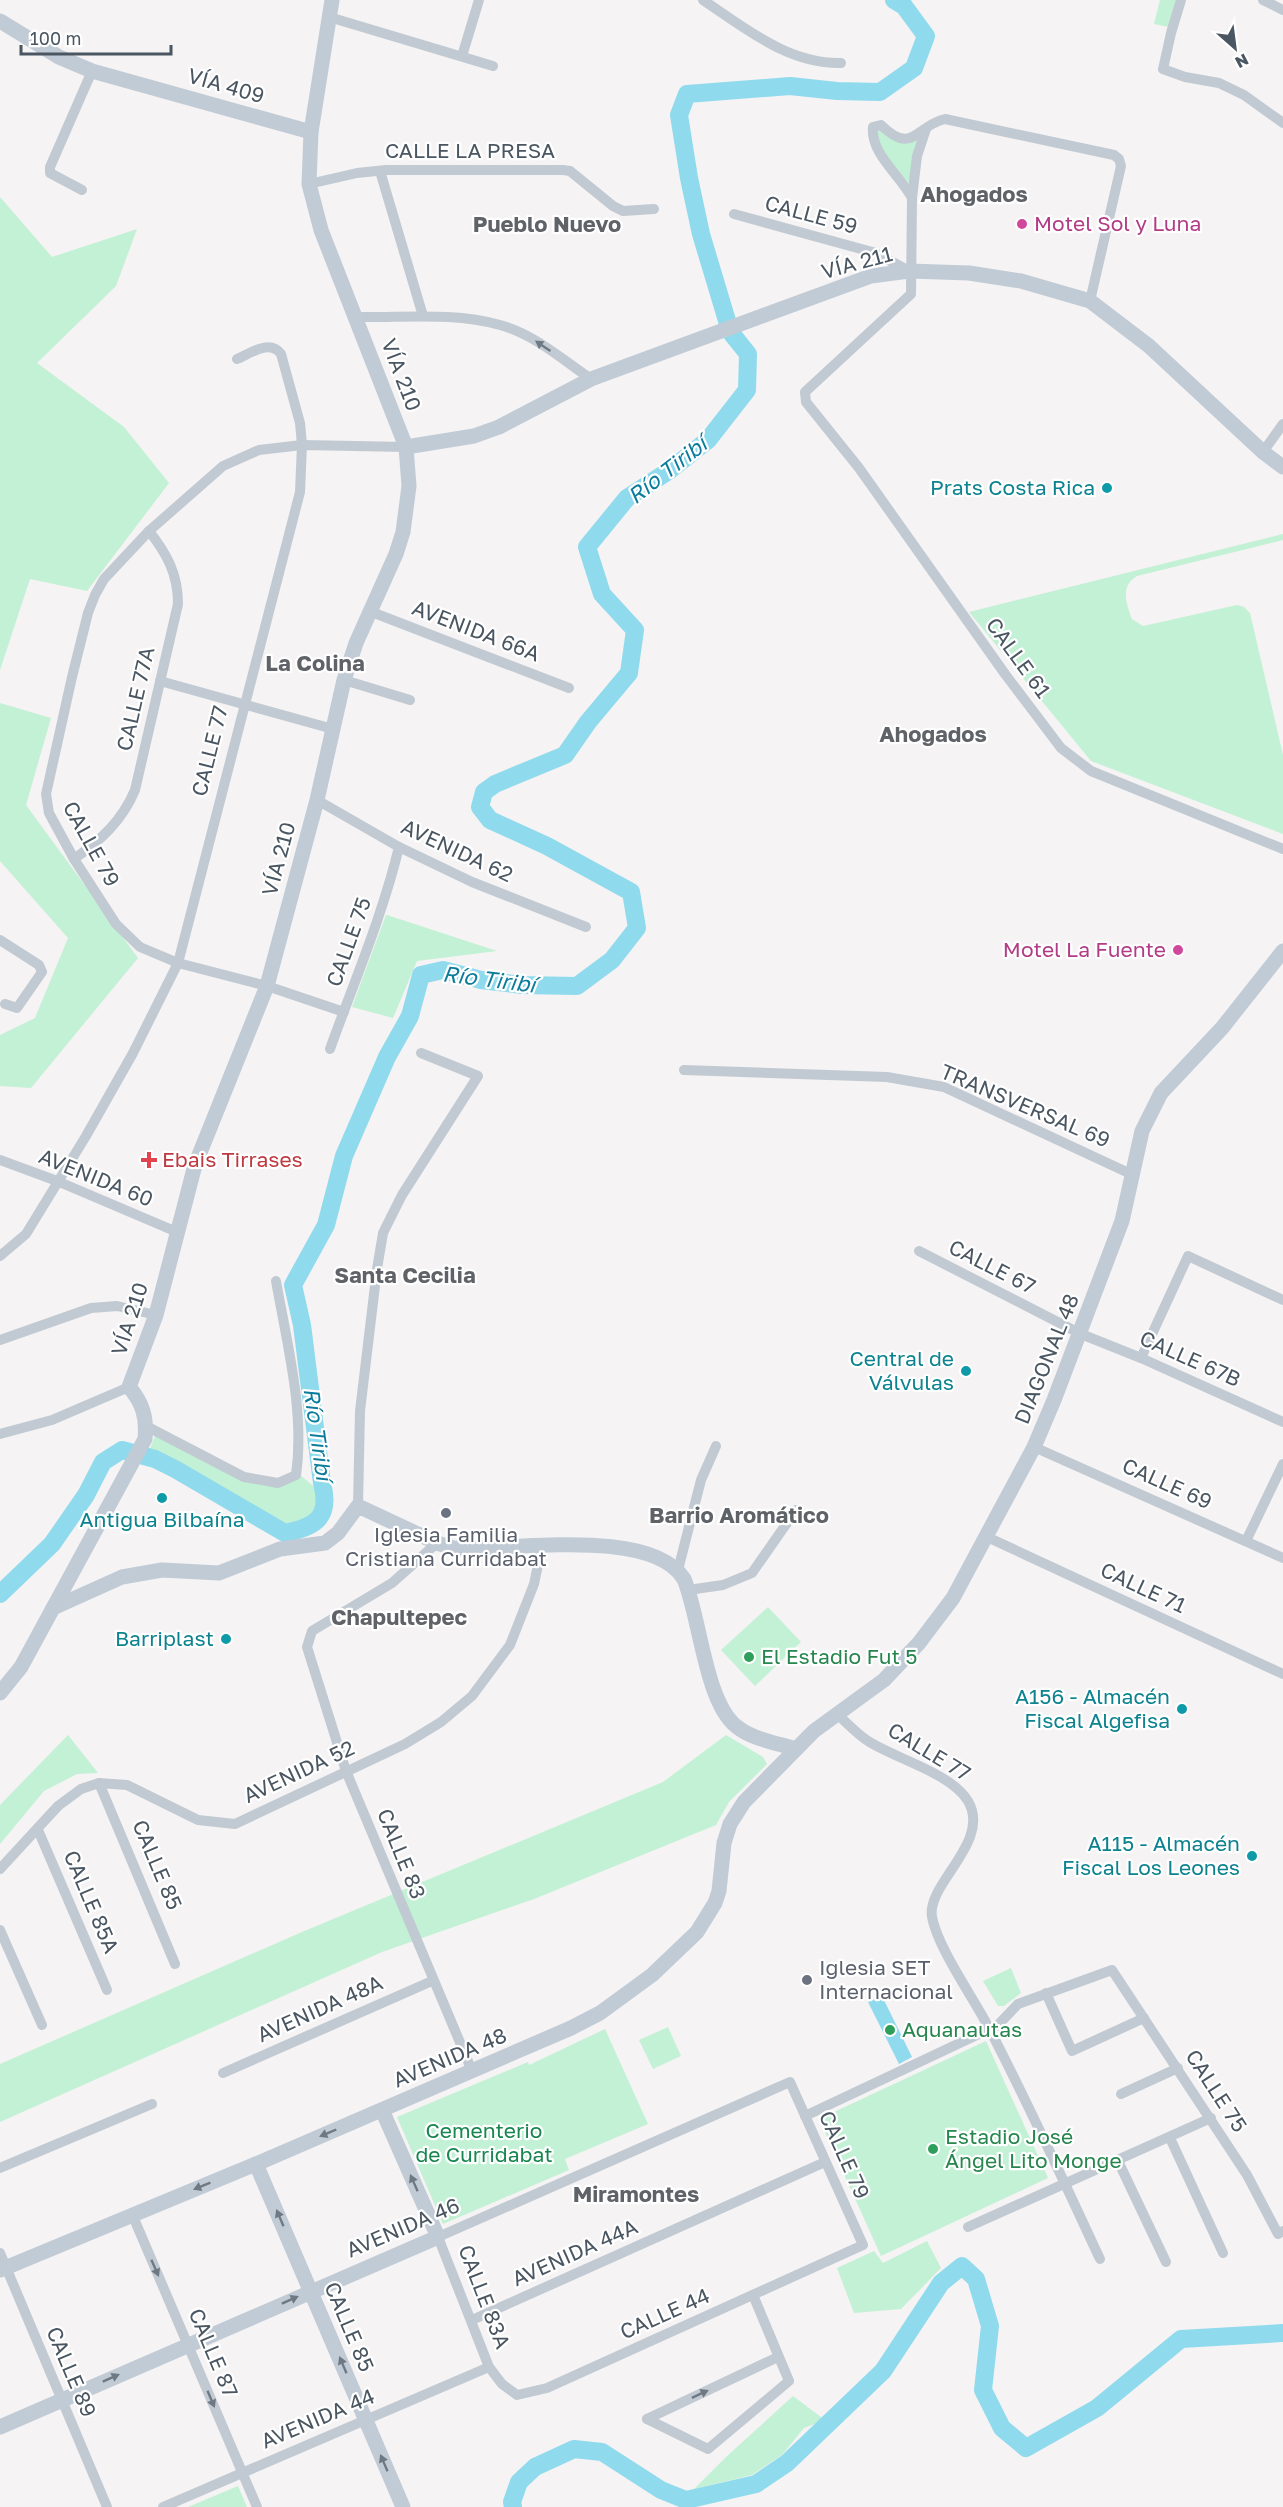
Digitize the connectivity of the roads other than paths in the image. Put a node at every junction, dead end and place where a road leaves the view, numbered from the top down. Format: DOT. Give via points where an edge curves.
graph roads {
  1 [pos="332,0"];
  2 [pos="479,0"];
  3 [pos="703,0"];
  4 [pos="1181,0"];
  5 [pos="1263,0"];
  6 [pos="1283,10"];
  7 [pos="329,17"];
  8 [pos="0,21"];
  9 [pos="462,56"];
  10 [pos="841,63"];
  11 [pos="493,66"];
  12 [pos="92,71"];
  13 [pos="1283,123"];
  14 [pos="926,129"];
  15 [pos="311,132"];
  16 [pos="380,171"];
  17 [pos="309,184"];
  18 [pos="82,189"];
  19 [pos="912,198"];
  20 [pos="654,209"];
  21 [pos="734,214"];
  22 [pos="909,271"];
  23 [pos="1090,301"];
  24 [pos="423,316"];
  25 [pos="356,317"];
  26 [pos="237,359"];
  27 [pos="591,379"];
  28 [pos="1283,424"];
  29 [pos="302,445"];
  30 [pos="406,447"];
  31 [pos="1263,452"];
  32 [pos="1283,467"];
  33 [pos="149,531"];
  34 [pos="369,611"];
  35 [pos="344,680"];
  36 [pos="160,681"];
  37 [pos="569,688"];
  38 [pos="410,700"];
  39 [pos="244,703"];
  40 [pos="333,729"];
  41 [pos="317,800"];
  42 [pos="399,847"];
  43 [pos="1283,849"];
  44 [pos="74,859"];
  45 [pos="586,927"];
  46 [pos="0,940"];
  47 [pos="1283,951"];
  48 [pos="178,963"];
  49 [pos="267,986"];
  50 [pos="5,1004"];
  51 [pos="344,1012"];
  52 [pos="330,1049"];
  53 [pos="421,1053"];
  54 [pos="684,1070"];
  55 [pos="0,1160"];
  56 [pos="1133,1175"];
  57 [pos="57,1181"];
  58 [pos="177,1232"];
  59 [pos="919,1251"];
  60 [pos="0,1256"];
  61 [pos="276,1281"];
  62 [pos="1283,1300"];
  63 [pos="156,1315"];
  64 [pos="1081,1334"];
  65 [pos="0,1340"];
  66 [pos="1141,1358"];
  67 [pos="129,1387"];
  68 [pos="1283,1422"];
  69 [pos="146,1432"];
  70 [pos="0,1434"];
  71 [pos="716,1446"];
  72 [pos="1034,1448"];
  73 [pos="1283,1464"];
  74 [pos="358,1506"];
  75 [pos="796,1510"];
  76 [pos="987,1537"];
  77 [pos="1246,1541"];
  78 [pos="437,1543"];
  79 [pos="542,1546"];
  80 [pos="1283,1557"];
  81 [pos="678,1570"];
  82 [pos="688,1590"];
  83 [pos="54,1608"];
  84 [pos="1283,1674"];
  85 [pos="0,1693"];
  86 [pos="837,1714"];
  87 [pos="814,1731"];
  88 [pos="769,1740"];
  89 [pos="796,1749"];
  90 [pos="776,1768"];
  91 [pos="346,1771"];
  92 [pos="99,1783"];
  93 [pos="38,1830"];
  94 [pos="0,1869"];
  95 [pos="0,1930"];
  96 [pos="175,1964"];
  97 [pos="432,1981"];
  98 [pos="107,1990"];
  99 [pos="1046,1994"];
  100 [pos="1144,2018"];
  101 [pos="42,2025"];
  102 [pos="990,2029"];
  103 [pos="1178,2068"];
  104 [pos="471,2071"];
  105 [pos="223,2073"];
  106 [pos="789,2082"];
  107 [pos="1121,2094"];
  108 [pos="153,2104"];
  109 [pos="382,2110"];
  110 [pos="805,2116"];
  111 [pos="1211,2118"];
  112 [pos="1170,2138"];
  113 [pos="1118,2161"];
  114 [pos="825,2162"];
  115 [pos="256,2164"];
  116 [pos="0,2168"];
  117 [pos="1065,2184"];
  118 [pos="132,2214"];
  119 [pos="968,2227"];
  120 [pos="1283,2231"];
  121 [pos="438,2237"];
  122 [pos="863,2245"];
  123 [pos="0,2253"];
  124 [pos="1223,2253"];
  125 [pos="1100,2259"];
  126 [pos="1166,2262"];
  127 [pos="3,2269"];
  128 [pos="311,2291"];
  129 [pos="753,2295"];
  130 [pos="472,2320"];
  131 [pos="188,2345"];
  132 [pos="778,2357"];
  133 [pos="489,2367"];
  134 [pos="62,2400"];
  135 [pos="366,2419"];
  136 [pos="0,2427"];
  137 [pos="242,2473"];
  138 [pos="107,2507"];
  139 [pos="163,2507"];
  140 [pos="256,2507"];
  141 [pos="403,2507"];
  1 -- 7 [label="street, VÍA 210"];
  2 -- 9 [label="street"];
  3 -- 10 [label="street" via="775,46 820,64"];
  4 -- 13 [label="street" via="1163,69 1218,83"];
  5 -- 6 [label="street"];
  7 -- 9 [label="street"];
  7 -- 15 [label="street, VÍA 210"];
  8 -- 12 [label="street, VÍA 409" via="59,57"];
  9 -- 11 [label="street"];
  12 -- 15 [label="street, VÍA 409"];
  12 -- 18 [label="street" via="50,167 54,176"];
  14 -- 19 [label="street"];
  14 -- 19 [label="street" via="904,140 881,124 873,127 875,146"];
  14 -- 23 [label="street" via="945,119 1119,159 1121,166"];
  15 -- 17 [label="street, VÍA 210"];
  16 -- 17 [label="street, CALLE LA PRESA"];
  16 -- 20 [label="street, CALLE LA PRESA" via="563,170 570,171 613,207 623,211"];
  16 -- 24 [label="street"];
  17 -- 25 [label="street, VÍA 210" via="321,230"];
  19 -- 22 [label="street"];
  21 -- 22 [label="street, CALLE 59" via="876,253"];
  22 -- 23 [label="street, VÍA 211" via="969,273 1021,281"];
  22 -- 27 [label="street, VÍA 211" via="871,276"];
  22 -- 43 [label="street, CALLE 61" via="910,295 805,392 806,402 859,468 1061,748 1091,771"];
  23 -- 31 [label="street, VÍA 211" via="1149,346"];
  24 -- 25 [label="street"];
  27 -- 24 [label="street, one-way" via="536,341 501,326"];
  25 -- 30 [label="street, VÍA 210"];
  26 -- 29 [label="street, CALLE 77" via="266,347 277,349 294,399"];
  27 -- 30 [label="street, VÍA 211" via="499,427 474,436"];
  28 -- 31 [label="street"];
  29 -- 30 [label="street, CALLE 79"];
  29 -- 33 [label="street, CALLE 79" via="259,450 223,466"];
  29 -- 39 [label="street, CALLE 77" via="294,522"];
  30 -- 34 [label="street, VÍA 210" via="409,486 403,532"];
  31 -- 32 [label="street, VÍA 211"];
  33 -- 36 [label="street, CALLE 77A" via="170,561 178,588"];
  33 -- 44 [label="street, CALLE 79" via="104,579 95,595 52,759 46,803"];
  34 -- 35 [label="street, VÍA 210"];
  34 -- 37 [label="street, AVENIDA 66A"];
  35 -- 38 [label="street"];
  35 -- 40 [label="street, VÍA 210"];
  36 -- 39 [label="street"];
  36 -- 44 [label="street, CALLE 77A" via="129,804 108,832"];
  39 -- 40 [label="street"];
  39 -- 48 [label="street, CALLE 77"];
  40 -- 41 [label="street, VÍA 210"];
  41 -- 42 [label="street, AVENIDA 62"];
  41 -- 49 [label="street, VÍA 210"];
  42 -- 45 [label="street, AVENIDA 62" via="472,882"];
  42 -- 51 [label="street, CALLE 75" via="371,943"];
  44 -- 48 [label="street, CALLE 79" via="126,936 140,947"];
  46 -- 50 [label="street" via="39,965 42,972 17,1008"];
  47 -- 56 [label="street, DIAGONAL 48" via="1222,1028 1161,1093 1142,1131"];
  48 -- 49 [label="street, CALLE 79"];
  48 -- 57 [label="street, CALLE 77" via="127,1063"];
  49 -- 51 [label="street"];
  49 -- 58 [label="street, VÍA 210" via="195,1165"];
  51 -- 52 [label="street, CALLE 75"];
  53 -- 74 [label="street" via="477,1076 402,1195 383,1233 360,1412"];
  54 -- 56 [label="street, TRANSVERSAL 69" via="887,1077 944,1087"];
  55 -- 57 [label="street, AVENIDA 60"];
  56 -- 64 [label="street, DIAGONAL 48" via="1122,1221"];
  57 -- 58 [label="street, AVENIDA 60"];
  57 -- 60 [label="street, CALLE 77" via="26,1234"];
  58 -- 63 [label="street, VÍA 210"];
  59 -- 64 [label="street, CALLE 67"];
  61 -- 69 [label="street" via="294,1391 299,1456 296,1475 278,1483 244,1477"];
  62 -- 66 [label="street" via="1188,1257"];
  63 -- 65 [label="street" via="117,1306 91,1308"];
  63 -- 67 [label="street, VÍA 210"];
  64 -- 66 [label="street, CALLE 67B"];
  64 -- 72 [label="street, DIAGONAL 48"];
  66 -- 68 [label="street, CALLE 67B"];
  67 -- 69 [label="street, VÍA 210" via="144,1410"];
  67 -- 70 [label="street" via="52,1420"];
  69 -- 83 [label="street" via="126,1477"];
  71 -- 81 [label="street" via="701,1480"];
  72 -- 76 [label="street, DIAGONAL 48"];
  72 -- 77 [label="street, CALLE 69"];
  73 -- 77 [label="street"];
  74 -- 78 [label="street"];
  74 -- 83 [label="street" via="338,1533 325,1543 280,1549 219,1573 162,1570 122,1577"];
  75 -- 82 [label="street" via="752,1573 723,1585"];
  76 -- 84 [label="street, CALLE 71"];
  76 -- 86 [label="street, DIAGONAL 48" via="953,1598 919,1643 884,1680"];
  77 -- 80 [label="street, CALLE 69"];
  78 -- 79 [label="street" via="471,1549"];
  78 -- 91 [label="street, CALLE 83" via="392,1583 312,1631 307,1647"];
  79 -- 81 [label="street" via="591,1544 638,1550 665,1560"];
  79 -- 91 [label="street, AVENIDA 52" via="534,1584 510,1645 472,1696 441,1722 405,1744"];
  81 -- 82 [label="street"];
  82 -- 88 [label="street" via="721,1707 736,1726"];
  83 -- 85 [label="street" via="21,1667"];
  86 -- 87 [label="street, DIAGONAL 48"];
  86 -- 102 [label="street, CALLE 77" via="868,1741 960,1790 970,1804 969,1838 935,1898 931,1916 941,1942"];
  87 -- 88 [label="street"];
  87 -- 89 [label="street, DIAGONAL 48"];
  88 -- 89 [label="street"];
  88 -- 90 [label="street"];
  89 -- 90 [label="street, AVENIDA 48"];
  90 -- 104 [label="street, AVENIDA 48" via="744,1802 730,1824 720,1865 719,1891 696,1932 651,1975 600,2013"];
  91 -- 92 [label="street, AVENIDA 52" via="235,1824 198,1820 128,1785"];
  91 -- 97 [label="street, CALLE 83"];
  92 -- 93 [label="street, AVENIDA 52" via="81,1789 58,1806"];
  92 -- 96 [label="street, CALLE 85"];
  93 -- 94 [label="street, AVENIDA 52"];
  93 -- 98 [label="street, CALLE 85A"];
  95 -- 101 [label="street"];
  97 -- 104 [label="street, CALLE 83"];
  97 -- 105 [label="street, AVENIDA 48A"];
  99 -- 100 [label="street, CALLE 75" via="1112,1970"];
  99 -- 100 [label="street" via="1072,2051"];
  99 -- 102 [label="street" via="1018,2004 1006,2019"];
  100 -- 103 [label="street, CALLE 75"];
  102 -- 110 [label="street"];
  102 -- 117 [label="street, CALLE 77"];
  103 -- 107 [label="street"];
  103 -- 111 [label="street, CALLE 75"];
  104 -- 109 [label="street, AVENIDA 48"];
  106 -- 110 [label="street, CALLE 79"];
  106 -- 121 [label="street, AVENIDA 46"];
  108 -- 116 [label="street"];
  109 -- 115 [label="street, AVENIDA 48, one-way"];
  121 -- 109 [label="street, CALLE 83A, one-way"];
  110 -- 114 [label="street, CALLE 79"];
  111 -- 112 [label="street"];
  111 -- 120 [label="street, CALLE 75" via="1278,2234"];
  112 -- 113 [label="street"];
  112 -- 124 [label="street"];
  113 -- 117 [label="street"];
  113 -- 126 [label="street"];
  114 -- 122 [label="street, CALLE 79"];
  114 -- 130 [label="street, AVENIDA 44A"];
  115 -- 118 [label="street, AVENIDA 48, one-way"];
  128 -- 115 [label="street, CALLE 85, one-way"];
  117 -- 119 [label="street"];
  117 -- 125 [label="street, CALLE 77"];
  118 -- 127 [label="street, AVENIDA 48"];
  118 -- 131 [label="street, CALLE 87, one-way"];
  121 -- 128 [label="street, AVENIDA 46"];
  121 -- 130 [label="street, CALLE 83A"];
  122 -- 129 [label="street, CALLE 44"];
  123 -- 127 [label="street, CALLE 89"];
  127 -- 134 [label="street, CALLE 89"];
  131 -- 128 [label="street, AVENIDA 46, one-way"];
  135 -- 128 [label="street, CALLE 85, one-way"];
  129 -- 132 [label="street"];
  129 -- 133 [label="street, CALLE 44" via="533,2392 518,2395 502,2384"];
  130 -- 133 [label="street, CALLE 83A"];
  134 -- 131 [label="street, AVENIDA 46, one-way"];
  131 -- 137 [label="street, CALLE 87, one-way"];
  132 -- 132 [label="street, one-way" via="789,2381 708,2449 647,2419"];
  133 -- 135 [label="street, AVENIDA 44"];
  134 -- 136 [label="street, AVENIDA 46"];
  134 -- 138 [label="street, CALLE 89"];
  135 -- 137 [label="street, AVENIDA 44"];
  141 -- 135 [label="street, CALLE 85, one-way"];
  137 -- 139 [label="street, AVENIDA 44"];
  137 -- 140 [label="street, CALLE 87"];
}
